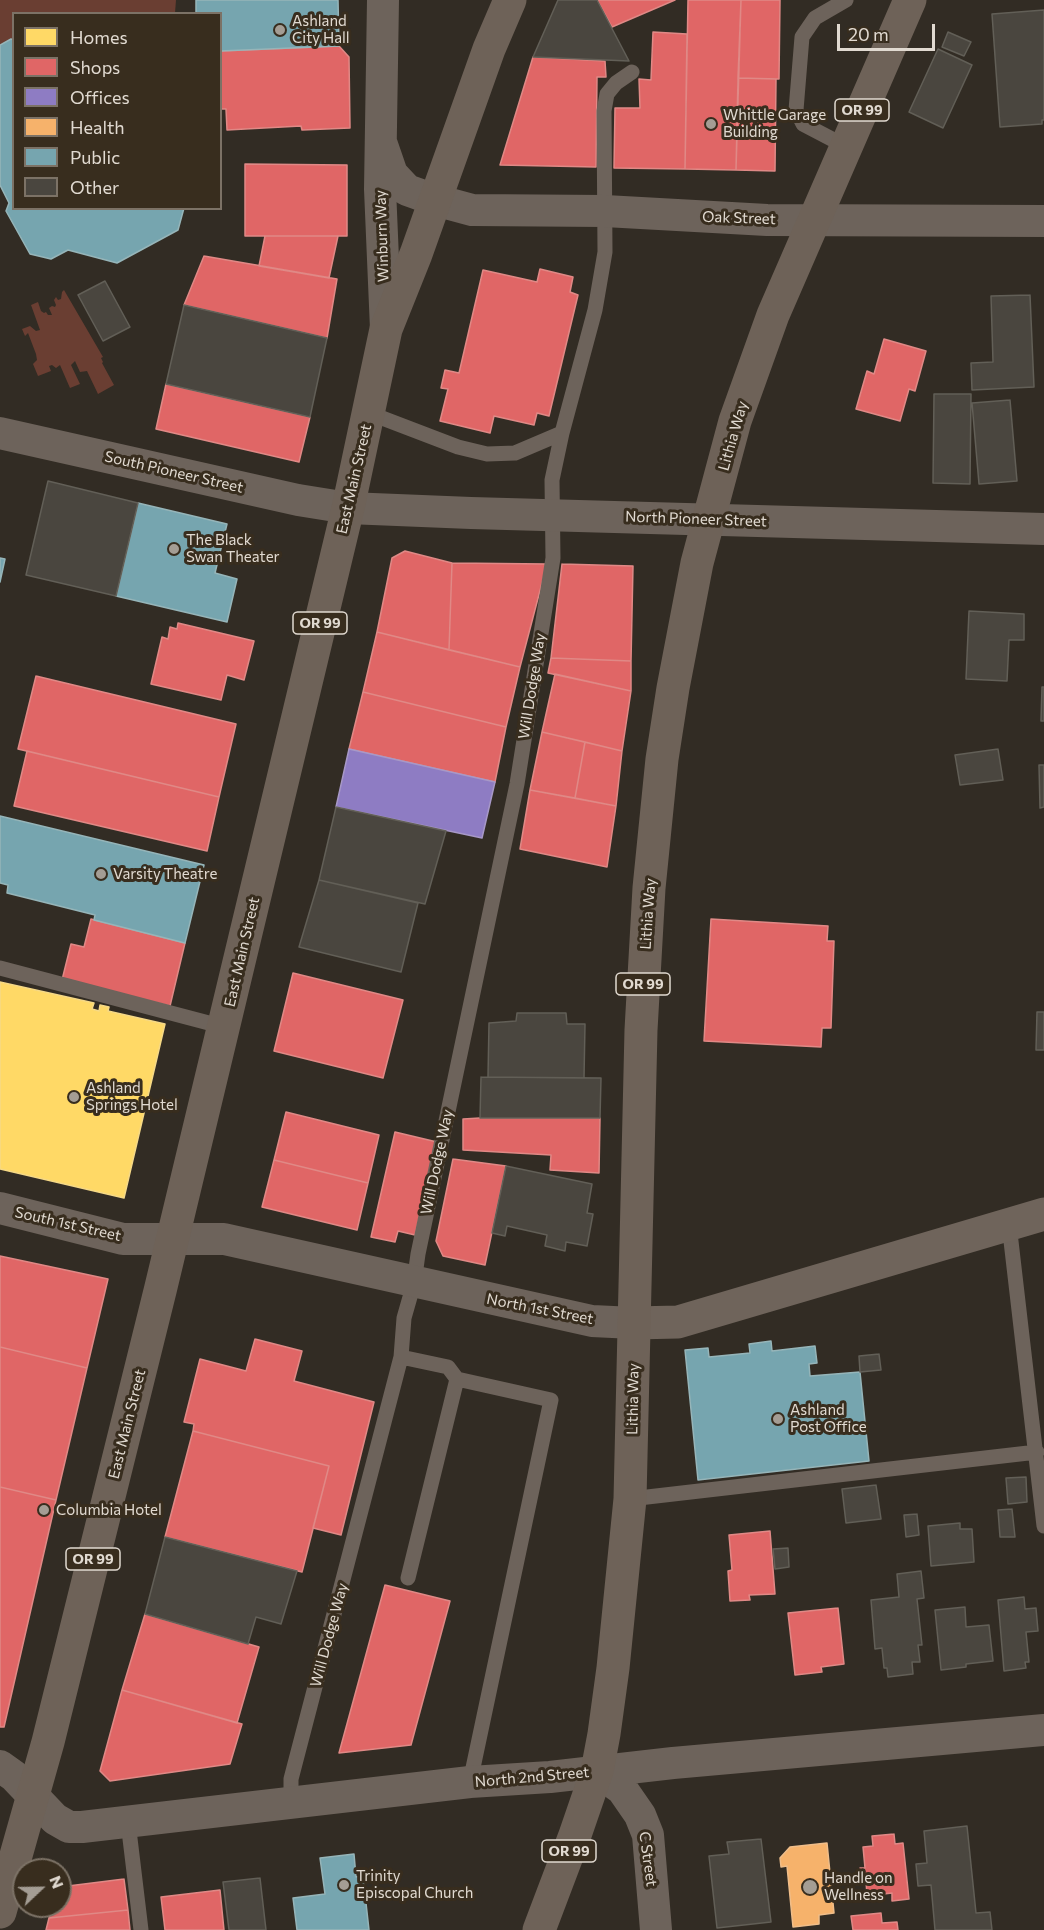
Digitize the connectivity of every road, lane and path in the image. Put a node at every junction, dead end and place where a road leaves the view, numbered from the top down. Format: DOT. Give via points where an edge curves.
graph roads {
  1 [pos="383,0"];
  2 [pos="510,0"];
  3 [pos="846,0"];
  4 [pos="904,2"];
  5 [pos="632,72"];
  6 [pos="381,142"];
  7 [pos="847,147"];
  8 [pos="435,201"];
  9 [pos="605,211"];
  10 [pos="814,220"];
  11 [pos="1044,221"];
  12 [pos="386,330"];
  13 [pos="369,413"];
  14 [pos="0,433"];
  15 [pos="562,433"];
  16 [pos="348,507"];
  17 [pos="553,514"];
  18 [pos="710,519"];
  19 [pos="1044,529"];
  20 [pos="0,968"];
  21 [pos="224,1027"];
  22 [pos="0,1208"];
  23 [pos="1044,1214"];
  24 [pos="1010,1224"];
  25 [pos="172,1238"];
  26 [pos="414,1283"];
  27 [pos="634,1323"];
  28 [pos="401,1357"];
  29 [pos="457,1379"];
  30 [pos="1037,1452"];
  31 [pos="630,1499"];
  32 [pos="1044,1526"];
  33 [pos="408,1578"];
  34 [pos="1044,1730"];
  35 [pos="0,1766"];
  36 [pos="597,1771"];
  37 [pos="470,1782"];
  38 [pos="34,1796"];
  39 [pos="291,1803"];
  40 [pos="128,1822"];
  41 [pos="0,1912"];
  42 [pos="141,1930"];
  43 [pos="539,1930"];
  44 [pos="656,1930"];
  1 -- 6 [label="street, Winburn Way"];
  2 -- 8 [label="main road, East Main Street / OR 99"];
  3 -- 7 [label="lane" via="815,18 802,37 796,110 803,124"];
  4 -- 7 [label="main road, Lithia Way / OR 99"];
  5 -- 9 [label="lane, Will Dodge Way" via="607,94"];
  6 -- 8 [label="street, Winburn Way" via="392,174 407,190"];
  6 -- 12 [label="street, Winburn Way"];
  7 -- 10 [label="main road, Lithia Way / OR 99"];
  8 -- 9 [label="street, Oak Street" via="472,210"];
  8 -- 12 [label="main road, East Main Street / OR 99"];
  9 -- 10 [label="street, Oak Street"];
  9 -- 15 [label="lane, Will Dodge Way" via="605,252 595,310"];
  10 -- 11 [label="street, Oak Street"];
  10 -- 18 [label="main road, Lithia Way / OR 99" via="773,315 735,421"];
  12 -- 13 [label="main road, East Main Street / OR 99"];
  13 -- 15 [label="lane" via="487,454 515,453"];
  13 -- 16 [label="main road, East Main Street / OR 99"];
  14 -- 16 [label="street, South Pioneer Street" via="298,500"];
  15 -- 17 [label="lane, Will Dodge Way" via="552,480"];
  16 -- 17 [label="street, North Pioneer Street"];
  16 -- 21 [label="main road, East Main Street / OR 99"];
  17 -- 18 [label="street, North Pioneer Street"];
  17 -- 26 [label="lane, Will Dodge Way" via="553,558 517,784"];
  18 -- 19 [label="street, North Pioneer Street"];
  18 -- 27 [label="main road, Lithia Way / OR 99" via="673,688 649,888 640,1030"];
  20 -- 21 [label="lane"];
  21 -- 25 [label="main road, East Main Street / OR 99"];
  22 -- 25 [label="street, South 1st Street" via="123,1239"];
  23 -- 24 [label="street, North 1st Street"];
  24 -- 27 [label="street, North 1st Street" via="678,1322"];
  24 -- 30 [label="lane"];
  25 -- 26 [label="street, North 1st Street" via="224,1239"];
  25 -- 38 [label="main road, East Main Street / OR 99"];
  26 -- 27 [label="street, North 1st Street" via="592,1321"];
  26 -- 28 [label="lane, Will Dodge Way" via="404,1318"];
  27 -- 31 [label="main road, Lithia Way / OR 99"];
  28 -- 29 [label="lane" via="448,1367"];
  28 -- 39 [label="lane, Will Dodge Way" via="291,1779"];
  29 -- 33 [label="lane"];
  29 -- 37 [label="lane" via="551,1400"];
  30 -- 31 [label="lane"];
  30 -- 32 [label="lane"];
  31 -- 36 [label="main road, Lithia Way / OR 99" via="614,1668"];
  34 -- 36 [label="street, North 2nd Street"];
  35 -- 38 [label="street, North 2nd Street"];
  36 -- 37 [label="street, North 2nd Street"];
  36 -- 43 [label="main road, Lithia Way / OR 99"];
  36 -- 44 [label="street, C Street" via="622,1789 648,1834"];
  37 -- 39 [label="street, North 2nd Street"];
  38 -- 40 [label="street, North 2nd Street" via="55,1820 69,1827"];
  38 -- 41 [label="main road, East Main Street / OR 99"];
  39 -- 40 [label="street, North 2nd Street"];
  40 -- 42 [label="lane"];
}
